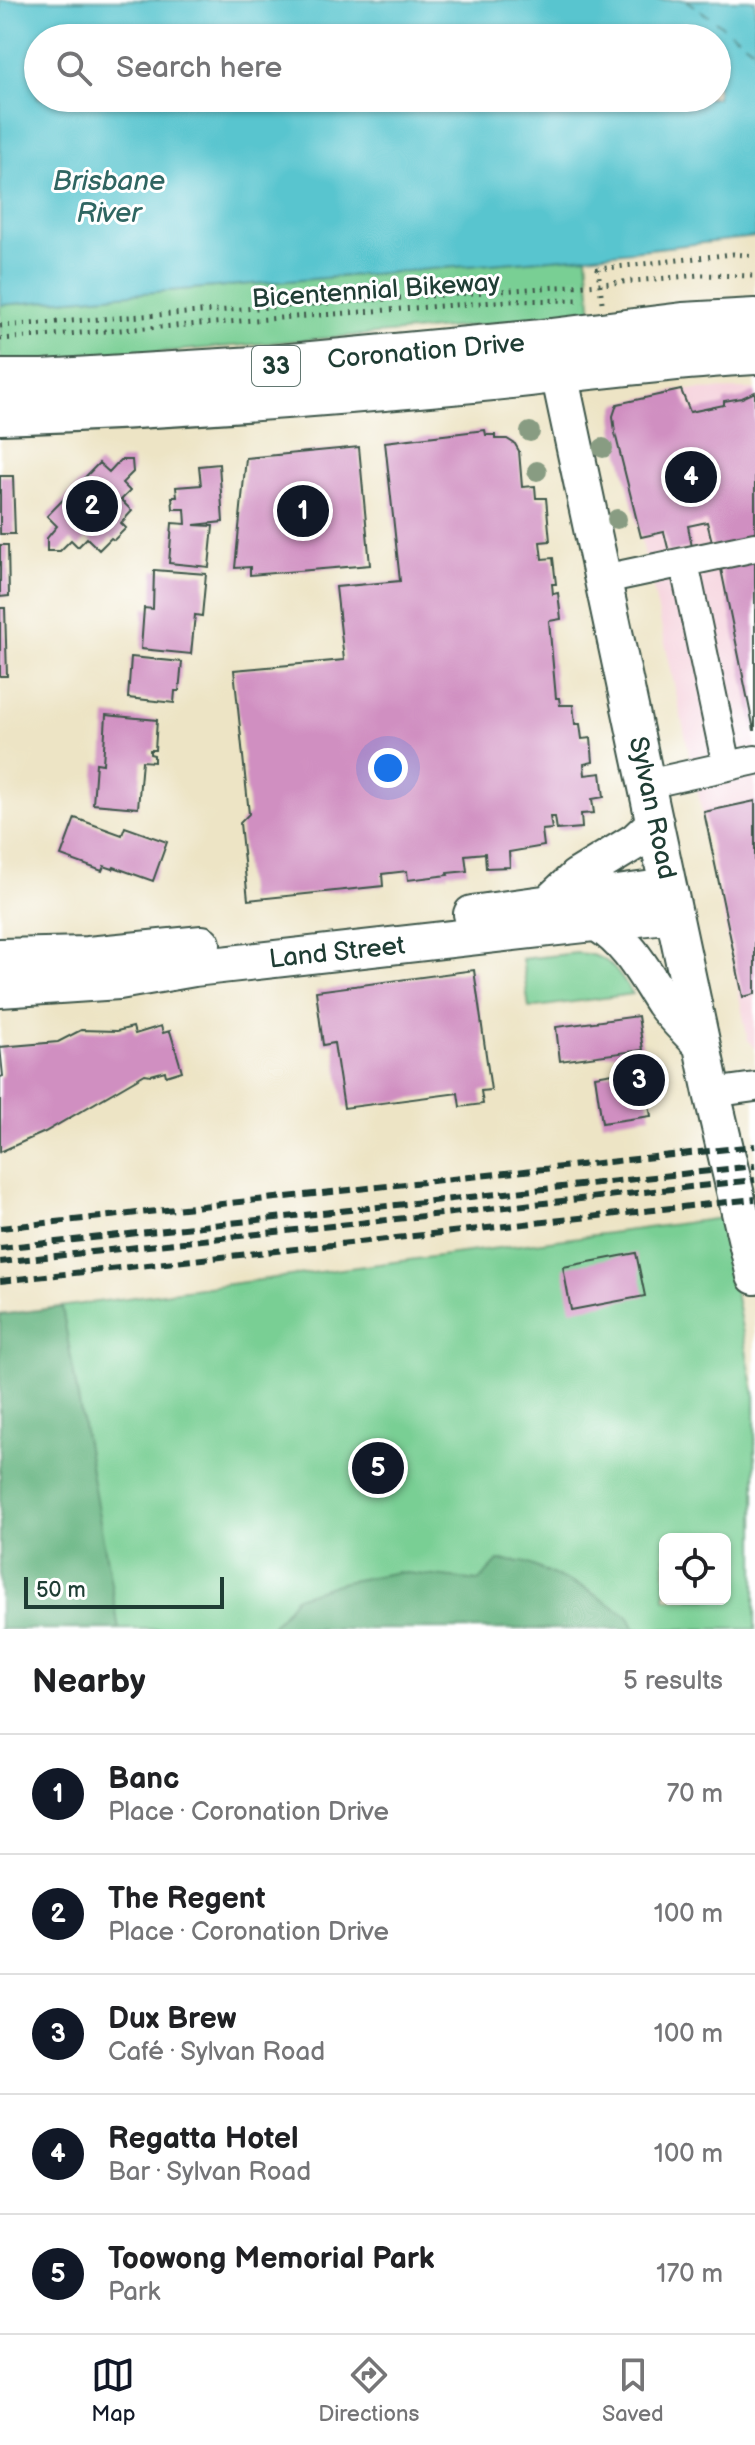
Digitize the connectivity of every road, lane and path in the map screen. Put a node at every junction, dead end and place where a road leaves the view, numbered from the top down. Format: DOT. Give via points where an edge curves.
graph roads {
  1 [pos="755,256"];
  2 [pos="755,276"];
  3 [pos="600,284"];
  4 [pos="616,298"];
  5 [pos="755,320"];
  6 [pos="0,326"];
  7 [pos="0,339"];
  8 [pos="755,353"];
  9 [pos="556,356"];
  10 [pos="0,381"];
  11 [pos="0,413"];
  12 [pos="755,547"];
  13 [pos="684,563"];
  14 [pos="604,579"];
  15 [pos="755,760"];
  16 [pos="727,766"];
  17 [pos="647,784"];
  18 [pos="655,823"];
  19 [pos="671,901"];
  20 [pos="548,904"];
  21 [pos="599,924"];
  22 [pos="0,957"];
  23 [pos="0,989"];
  24 [pos="702,1046"];
  25 [pos="755,1087"];
  26 [pos="712,1093"];
  27 [pos="755,1276"];
  1 -- 3 [label="path" via="598,269"];
  2 -- 3 [label="path"];
  3 -- 6 [label="path"];
  4 -- 7 [label="path, Bicentennial Bikeway" via="508,301"];
  5 -- 9 [label="highway, Coronation Drive / 33" via="683,324"];
  8 -- 9 [label="highway, Coronation Drive / 33" via="626,363"];
  9 -- 10 [label="highway, Coronation Drive / 33"];
  9 -- 11 [label="highway, Coronation Drive / 33" via="273,400"];
  9 -- 14 [label="main road, Sylvan Road"];
  12 -- 13 [label="street"];
  13 -- 14 [label="street"];
  13 -- 16 [label="street"];
  14 -- 17 [label="main road, Sylvan Road"];
  15 -- 16 [label="street"];
  16 -- 17 [label="street"];
  17 -- 18 [label="main road, Sylvan Road"];
  18 -- 19 [label="main road, Sylvan Road"];
  18 -- 20 [label="main road" via="577,877"];
  19 -- 20 [label="main road, Land Street"];
  19 -- 21 [label="main road, Land Street"];
  19 -- 24 [label="main road, Sylvan Road"];
  20 -- 22 [label="main road, Land Street" via="124,952"];
  21 -- 23 [label="main road, Land Street" via="194,968 119,981"];
  21 -- 24 [label="main road" via="628,948 665,1004"];
  24 -- 26 [label="main road, Sylvan Road"];
  25 -- 26 [label="street"];
  26 -- 27 [label="main road, Sylvan Road"];
}
